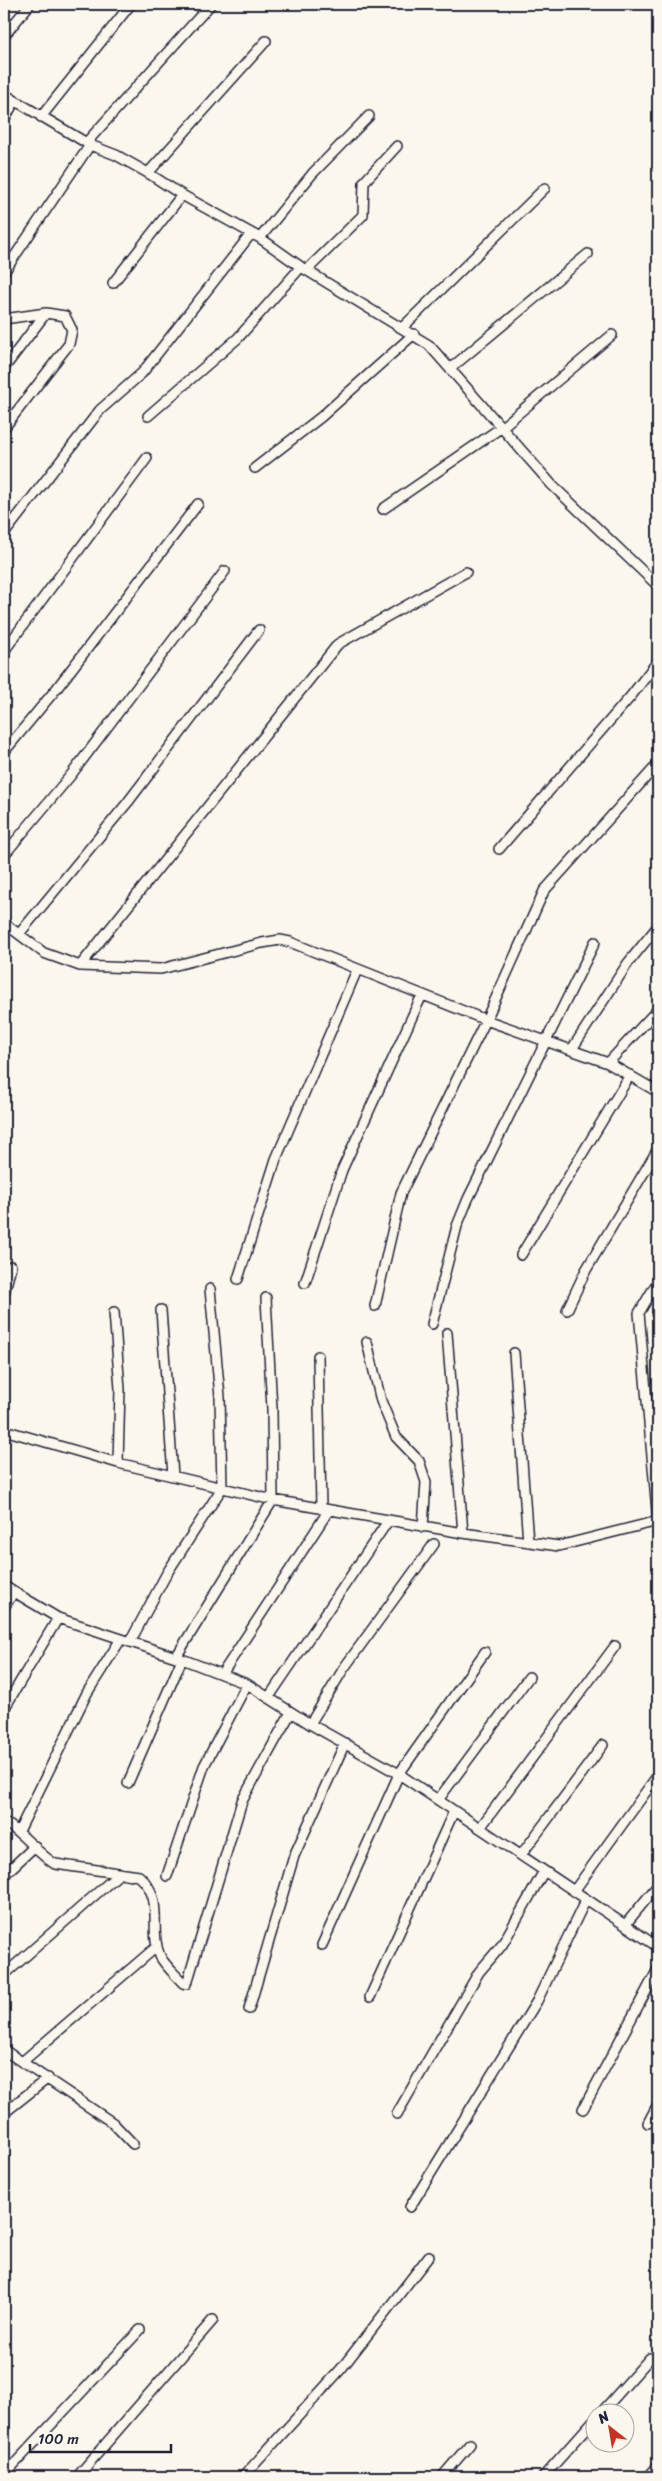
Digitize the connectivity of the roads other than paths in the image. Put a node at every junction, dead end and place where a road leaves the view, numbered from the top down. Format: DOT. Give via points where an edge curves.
graph roads {
  1 [pos="30,4"];
  2 [pos="131,4"];
  3 [pos="211,4"];
  4 [pos="4,36"];
  5 [pos="266,41"];
  6 [pos="4,94"];
  7 [pos="14,102"];
  8 [pos="369,116"];
  9 [pos="41,117"];
  10 [pos="4,120"];
  11 [pos="88,144"];
  12 [pos="397,146"];
  13 [pos="148,172"];
  14 [pos="545,188"];
  15 [pos="182,195"];
  16 [pos="251,234"];
  17 [pos="260,238"];
  18 [pos="588,254"];
  19 [pos="304,268"];
  20 [pos="4,272"];
  21 [pos="113,283"];
  22 [pos="46,313"];
  23 [pos="4,319"];
  24 [pos="403,327"];
  25 [pos="414,334"];
  26 [pos="612,335"];
  27 [pos="4,368"];
  28 [pos="451,368"];
  29 [pos="148,416"];
  30 [pos="502,427"];
  31 [pos="4,428"];
  32 [pos="147,458"];
  33 [pos="256,468"];
  34 [pos="198,504"];
  35 [pos="383,509"];
  36 [pos="4,534"];
  37 [pos="225,571"];
  38 [pos="466,572"];
  39 [pos="658,586"];
  40 [pos="258,630"];
  41 [pos="4,651"];
  42 [pos="658,661"];
  43 [pos="4,752"];
  44 [pos="658,764"];
  45 [pos="499,850"];
  46 [pos="4,855"];
  47 [pos="4,923"];
  48 [pos="658,926"];
  49 [pos="19,934"];
  50 [pos="595,942"];
  51 [pos="80,966"];
  52 [pos="357,970"];
  53 [pos="422,995"];
  54 [pos="658,1009"];
  55 [pos="486,1020"];
  56 [pos="545,1041"];
  57 [pos="572,1049"];
  58 [pos="608,1063"];
  59 [pos="630,1076"];
  60 [pos="658,1092"];
  61 [pos="658,1149"];
  62 [pos="521,1255"];
  63 [pos="11,1266"];
  64 [pos="238,1279"];
  65 [pos="658,1281"];
  66 [pos="305,1283"];
  67 [pos="210,1289"];
  68 [pos="4,1294"];
  69 [pos="266,1298"];
  70 [pos="375,1306"];
  71 [pos="161,1310"];
  72 [pos="567,1310"];
  73 [pos="114,1312"];
  74 [pos="432,1324"];
  75 [pos="447,1333"];
  76 [pos="367,1342"];
  77 [pos="514,1353"];
  78 [pos="318,1356"];
  79 [pos="4,1430"];
  80 [pos="118,1462"];
  81 [pos="173,1476"];
  82 [pos="222,1488"];
  83 [pos="273,1500"];
  84 [pos="325,1510"];
  85 [pos="388,1521"];
  86 [pos="658,1522"];
  87 [pos="423,1527"];
  88 [pos="463,1533"];
  89 [pos="528,1542"];
  90 [pos="434,1544"];
  91 [pos="4,1586"];
  92 [pos="14,1592"];
  93 [pos="4,1607"];
  94 [pos="58,1618"];
  95 [pos="125,1640"];
  96 [pos="616,1646"];
  97 [pos="485,1652"];
  98 [pos="179,1658"];
  99 [pos="222,1674"];
  100 [pos="529,1677"];
  101 [pos="247,1684"];
  102 [pos="269,1697"];
  103 [pos="4,1709"];
  104 [pos="291,1712"];
  105 [pos="310,1724"];
  106 [pos="345,1743"];
  107 [pos="603,1746"];
  108 [pos="399,1774"];
  109 [pos="658,1775"];
  110 [pos="128,1783"];
  111 [pos="438,1800"];
  112 [pos="454,1811"];
  113 [pos="4,1822"];
  114 [pos="480,1828"];
  115 [pos="19,1831"];
  116 [pos="35,1846"];
  117 [pos="521,1855"];
  118 [pos="544,1871"];
  119 [pos="120,1874"];
  120 [pos="4,1875"];
  121 [pos="167,1876"];
  122 [pos="658,1885"];
  123 [pos="574,1891"];
  124 [pos="586,1899"];
  125 [pos="625,1925"];
  126 [pos="322,1945"];
  127 [pos="658,1947"];
  128 [pos="154,1948"];
  129 [pos="658,1969"];
  130 [pos="4,1975"];
  131 [pos="370,1997"];
  132 [pos="249,2009"];
  133 [pos="4,2050"];
  134 [pos="22,2062"];
  135 [pos="48,2078"];
  136 [pos="658,2104"];
  137 [pos="584,2108"];
  138 [pos="4,2113"];
  139 [pos="397,2114"];
  140 [pos="648,2123"];
  141 [pos="133,2144"];
  142 [pos="410,2207"];
  143 [pos="429,2256"];
  144 [pos="213,2320"];
  145 [pos="140,2330"];
  146 [pos="650,2358"];
  147 [pos="609,2404"];
  148 [pos="584,2431"];
  149 [pos="470,2444"];
  150 [pos="658,2466"];
  151 [pos="4,2475"];
  152 [pos="77,2477"];
  153 [pos="243,2477"];
  154 [pos="442,2477"];
  155 [pos="543,2477"];
  156 [pos="648,2477"];
  1 -- 4 [label="street"];
  2 -- 9 [label="street"];
  3 -- 11 [label="street"];
  5 -- 13 [label="street"];
  6 -- 7 [label="street"];
  7 -- 9 [label="street"];
  7 -- 10 [label="street"];
  8 -- 17 [label="street" via="313,173"];
  9 -- 11 [label="street"];
  11 -- 13 [label="street"];
  11 -- 20 [label="street"];
  12 -- 19 [label="street" via="364,182 363,215"];
  13 -- 15 [label="street"];
  14 -- 24 [label="street"];
  15 -- 16 [label="street"];
  15 -- 21 [label="street"];
  16 -- 17 [label="street"];
  16 -- 36 [label="street" via="142,373 100,410"];
  17 -- 19 [label="street"];
  18 -- 28 [label="street"];
  19 -- 24 [label="street"];
  19 -- 29 [label="street" via="238,338"];
  22 -- 23 [label="street"];
  22 -- 27 [label="street"];
  22 -- 31 [label="street" via="66,316 72,330 69,344"];
  24 -- 25 [label="street"];
  25 -- 28 [label="street" via="429,344"];
  25 -- 33 [label="street" via="321,417"];
  26 -- 30 [label="street"];
  28 -- 30 [label="street"];
  30 -- 35 [label="street"];
  30 -- 39 [label="street" via="552,485"];
  32 -- 41 [label="street"];
  34 -- 43 [label="street"];
  37 -- 46 [label="street" via="71,775"];
  38 -- 51 [label="street" via="338,644"];
  40 -- 49 [label="street" via="128,802"];
  42 -- 45 [label="street"];
  44 -- 55 [label="street" via="544,891"];
  47 -- 49 [label="street"];
  48 -- 57 [label="street" via="628,963"];
  49 -- 51 [label="street" via="44,953"];
  50 -- 56 [label="street"];
  51 -- 52 [label="street" via="161,969 280,940"];
  52 -- 53 [label="street"];
  52 -- 64 [label="street" via="276,1159"];
  53 -- 55 [label="street"];
  53 -- 66 [label="street" via="342,1170"];
  54 -- 58 [label="street"];
  55 -- 56 [label="street"];
  55 -- 70 [label="street" via="401,1194"];
  56 -- 57 [label="street"];
  56 -- 74 [label="street" via="468,1198 457,1226"];
  57 -- 58 [label="street"];
  58 -- 59 [label="street"];
  59 -- 60 [label="street"];
  59 -- 62 [label="street"];
  61 -- 72 [label="street" via="586,1270"];
  63 -- 68 [label="street"];
  65 -- 86 [label="street" via="638,1313"];
  67 -- 82 [label="street" via="220,1397"];
  69 -- 83 [label="street"];
  71 -- 81 [label="street"];
  73 -- 80 [label="street" via="120,1389"];
  75 -- 88 [label="street"];
  76 -- 87 [label="street" via="381,1401 396,1437 419,1461 426,1482"];
  77 -- 89 [label="street"];
  78 -- 84 [label="street"];
  79 -- 80 [label="street"];
  80 -- 81 [label="street"];
  81 -- 82 [label="street"];
  82 -- 83 [label="street"];
  82 -- 95 [label="street"];
  83 -- 84 [label="street"];
  83 -- 98 [label="street"];
  84 -- 85 [label="street"];
  84 -- 99 [label="street"];
  85 -- 87 [label="street"];
  85 -- 102 [label="street"];
  86 -- 89 [label="street" via="560,1546"];
  87 -- 88 [label="street"];
  88 -- 89 [label="street"];
  90 -- 105 [label="street" via="344,1668"];
  91 -- 92 [label="street"];
  92 -- 93 [label="street"];
  92 -- 94 [label="street"];
  94 -- 95 [label="street"];
  94 -- 103 [label="street"];
  95 -- 98 [label="street"];
  95 -- 115 [label="street" via="87,1693"];
  96 -- 114 [label="street"];
  97 -- 108 [label="street"];
  98 -- 99 [label="street"];
  98 -- 110 [label="street"];
  99 -- 101 [label="street"];
  100 -- 111 [label="street"];
  101 -- 102 [label="street"];
  101 -- 121 [label="street" via="204,1766"];
  102 -- 104 [label="street"];
  104 -- 105 [label="street"];
  104 -- 119 [label="street" via="242,1801 187,1982 183,1983 160,1957 154,1897 148,1884 139,1876"];
  105 -- 106 [label="street"];
  106 -- 108 [label="street"];
  106 -- 132 [label="street" via="294,1856"];
  107 -- 117 [label="street"];
  108 -- 111 [label="street"];
  108 -- 126 [label="street"];
  109 -- 123 [label="street"];
  111 -- 112 [label="street"];
  112 -- 114 [label="street"];
  112 -- 131 [label="street"];
  113 -- 115 [label="street"];
  114 -- 117 [label="street"];
  115 -- 116 [label="street"];
  116 -- 119 [label="street" via="55,1864"];
  116 -- 120 [label="street"];
  117 -- 118 [label="street"];
  118 -- 123 [label="street"];
  118 -- 139 [label="street" via="502,1945 479,1972"];
  119 -- 130 [label="street"];
  122 -- 125 [label="street"];
  123 -- 124 [label="street"];
  124 -- 125 [label="street"];
  124 -- 142 [label="street" via="537,2001"];
  125 -- 127 [label="street"];
  128 -- 134 [label="street"];
  129 -- 137 [label="street"];
  133 -- 134 [label="street"];
  134 -- 135 [label="street"];
  135 -- 138 [label="street"];
  135 -- 141 [label="street" via="113,2123"];
  136 -- 140 [label="street"];
  143 -- 153 [label="street" via="341,2369"];
  144 -- 152 [label="street"];
  145 -- 151 [label="street"];
  146 -- 147 [label="street"];
  148 -- 155 [label="street"];
  149 -- 154 [label="street"];
  150 -- 156 [label="street"];
}
